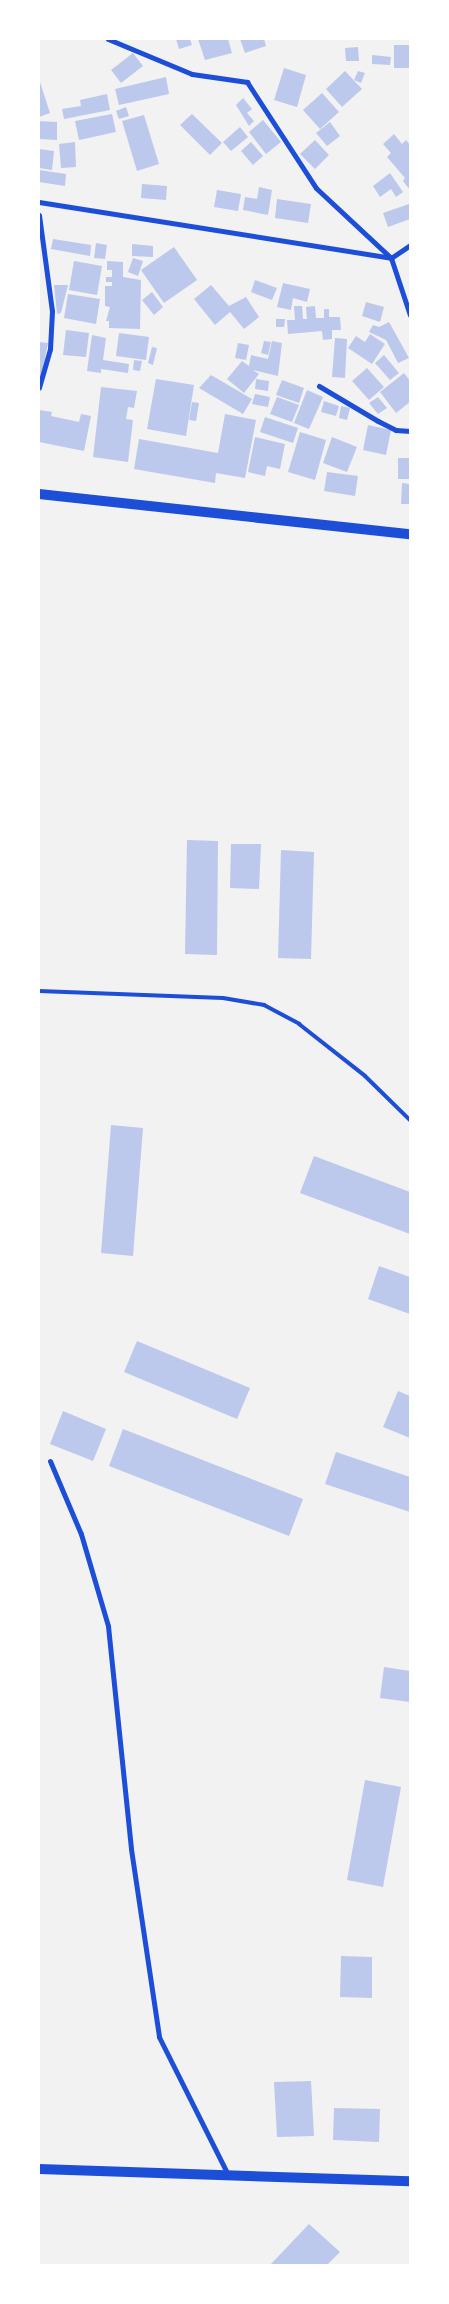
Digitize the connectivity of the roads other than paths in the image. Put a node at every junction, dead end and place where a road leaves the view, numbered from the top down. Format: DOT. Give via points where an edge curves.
graph roads {
  1 [pos="108,39"];
  2 [pos="39,202"];
  3 [pos="39,215"];
  4 [pos="410,246"];
  5 [pos="391,258"];
  6 [pos="410,315"];
  7 [pos="320,386"];
  8 [pos="39,387"];
  9 [pos="410,431"];
  10 [pos="39,494"];
  11 [pos="410,534"];
  12 [pos="39,991"];
  13 [pos="410,1120"];
  14 [pos="50,1461"];
  15 [pos="39,2169"];
  16 [pos="228,2175"];
  17 [pos="410,2180"];
  1 -- 5 [label="street" via="192,74 247,82 316,188"];
  2 -- 5 [label="street"];
  3 -- 8 [label="street" via="52,311 50,349"];
  4 -- 5 [label="street"];
  5 -- 6 [label="street"];
  7 -- 9 [label="street" via="396,430"];
  10 -- 11 [label="main road"];
  12 -- 13 [label="lane" via="223,998 264,1005 299,1024 365,1076"];
  14 -- 16 [label="street" via="81,1534 108,1626 131,1849 159,2037"];
  15 -- 16 [label="main road"];
  16 -- 17 [label="main road"];
}
